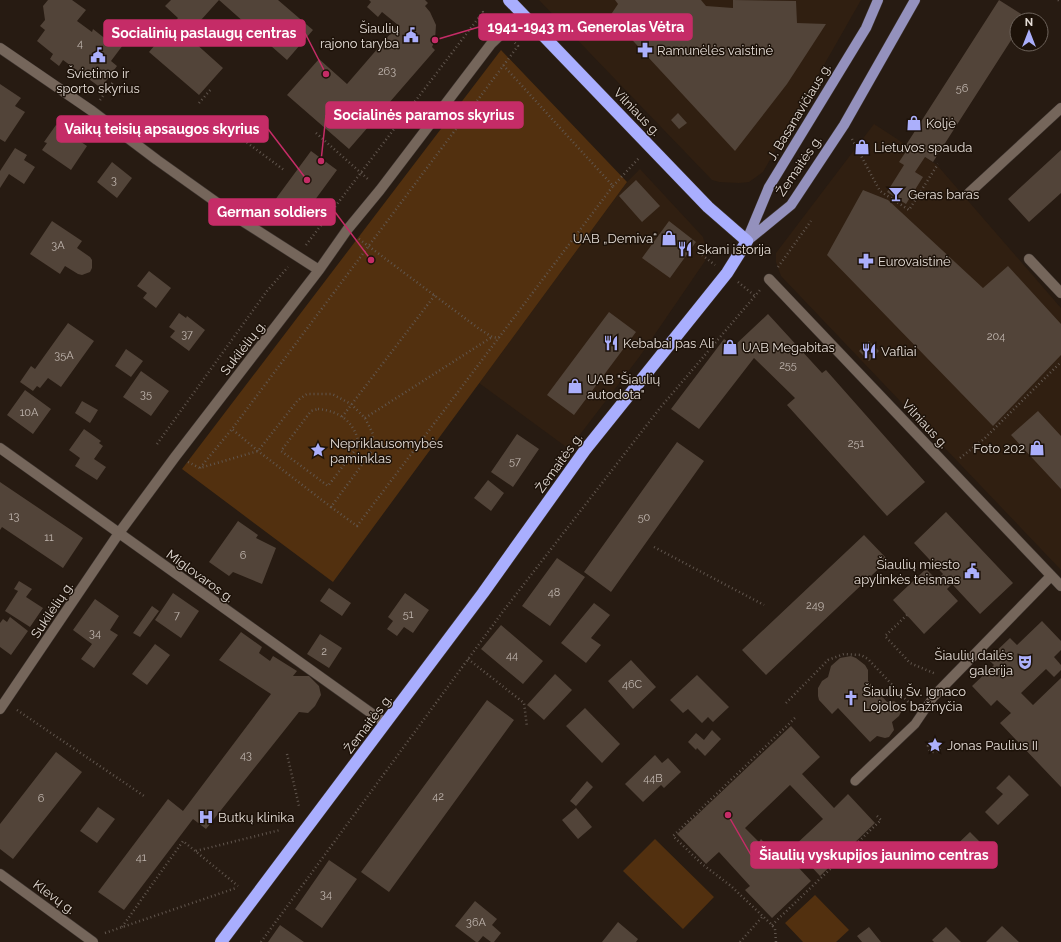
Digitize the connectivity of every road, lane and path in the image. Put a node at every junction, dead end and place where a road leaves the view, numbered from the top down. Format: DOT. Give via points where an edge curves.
graph roads {
  1 [pos="509,0"];
  2 [pos="878,0"];
  3 [pos="915,0"];
  4 [pos="1058,0"];
  5 [pos="1061,2"];
  6 [pos="483,12"];
  7 [pos="522,14"];
  8 [pos="518,46"];
  9 [pos="0,48"];
  10 [pos="503,66"];
  11 [pos="114,81"];
  12 [pos="212,88"];
  13 [pos="199,103"];
  14 [pos="1061,108"];
  15 [pos="92,111"];
  16 [pos="844,125"];
  17 [pos="234,132"];
  18 [pos="316,132"];
  19 [pos="938,164"];
  20 [pos="284,170"];
  21 [pos="360,172"];
  22 [pos="627,172"];
  23 [pos="613,186"];
  24 [pos="380,190"];
  25 [pos="969,193"];
  26 [pos="811,220"];
  27 [pos="747,240"];
  28 [pos="369,247"];
  29 [pos="298,255"];
  30 [pos="1029,259"];
  31 [pos="319,270"];
  32 [pos="727,273"];
  33 [pos="769,279"];
  34 [pos="1061,293"];
  35 [pos="435,295"];
  36 [pos="492,337"];
  37 [pos="500,338"];
  38 [pos="1061,362"];
  39 [pos="351,404"];
  40 [pos="342,417"];
  41 [pos="365,418"];
  42 [pos="232,429"];
  43 [pos="157,444"];
  44 [pos="0,448"];
  45 [pos="258,451"];
  46 [pos="947,468"];
  47 [pos="331,508"];
  48 [pos="119,533"];
  49 [pos="654,547"];
  50 [pos="1051,576"];
  51 [pos="1061,586"];
  52 [pos="764,605"];
  53 [pos="907,616"];
  54 [pos="468,659"];
  55 [pos="950,680"];
  56 [pos="934,696"];
  57 [pos="786,704"];
  58 [pos="3,705"];
  59 [pos="921,715"];
  60 [pos="798,716"];
  61 [pos="385,724"];
  62 [pos="528,727"];
  63 [pos="939,750"];
  64 [pos="287,754"];
  65 [pos="855,782"];
  66 [pos="144,796"];
  67 [pos="299,806"];
  68 [pos="876,815"];
  69 [pos="280,830"];
  70 [pos="196,851"];
  71 [pos="0,874"];
  72 [pos="762,916"];
  73 [pos="772,925"];
  74 [pos="122,927"];
  75 [pos="91,940"];
  76 [pos="221,942"];
  77 [pos="261,942"];
  78 [pos="740,942"];
  79 [pos="776,942"];
  1 -- 7 [label="highway, Vilniaus g."];
  2 -- 27 [label="main road, J. Basanavičiaus g." via="866,28 769,187"];
  3 -- 16 [label="main road, Žemaitės g."];
  4 -- 5 [label="path"];
  6 -- 21 [label="path"];
  7 -- 24 [label="street, Sukilėlių g." via="492,44"];
  7 -- 27 [label="highway, Vilniaus g." via="708,207"];
  8 -- 10 [label="path"];
  9 -- 15 [label="street"];
  10 -- 23 [label="path"];
  10 -- 28 [label="path"];
  11 -- 15 [label="path"];
  12 -- 13 [label="path"];
  14 -- 25 [label="street"];
  15 -- 29 [label="street" via="244,222"];
  16 -- 19 [label="path" via="880,190 909,210"];
  16 -- 27 [label="main road, Žemaitės g." via="791,205"];
  17 -- 20 [label="path"];
  18 -- 21 [label="path"];
  21 -- 24 [label="path"];
  21 -- 29 [label="path"];
  22 -- 23 [label="path"];
  23 -- 37 [label="path"];
  24 -- 31 [label="street, Sukilėlių g."];
  26 -- 33 [label="path"];
  27 -- 32 [label="highway, Žemaitės g."];
  28 -- 35 [label="path"];
  28 -- 42 [label="path"];
  29 -- 31 [label="street"];
  29 -- 43 [label="path" via="267,292"];
  30 -- 34 [label="street"];
  31 -- 48 [label="street, Sukilėlių g."];
  32 -- 54 [label="path" via="755,296 660,408"];
  32 -- 61 [label="highway, Žemaitės g." via="585,450"];
  33 -- 46 [label="street, Vilniaus g."];
  35 -- 36 [label="path"];
  35 -- 39 [label="path"];
  36 -- 37 [label="path"];
  36 -- 41 [label="path"];
  37 -- 47 [label="path" via="357,526"];
  38 -- 46 [label="path" via="984,439"];
  39 -- 40 [label="path"];
  39 -- 41 [label="path"];
  39 -- 45 [label="path" via="332,394 307,394 298,400"];
  40 -- 40 [label="path" via="329,410 311,411 281,451 328,486 359,445 352,425"];
  41 -- 47 [label="path" via="373,434 372,451"];
  42 -- 45 [label="path"];
  42 -- 45 [label="path" via="200,468"];
  44 -- 48 [label="street, Miglovaros g."];
  45 -- 47 [label="path"];
  46 -- 50 [label="street, Vilniaus g."];
  48 -- 58 [label="street, Sukilėlių g."];
  48 -- 61 [label="street, Miglovaros g."];
  49 -- 52 [label="path"];
  50 -- 51 [label="street, Vilniaus g."];
  50 -- 55 [label="street"];
  53 -- 55 [label="path" via="885,636 910,664"];
  54 -- 62 [label="path" via="524,703"];
  54 -- 77 [label="path"];
  55 -- 56 [label="street"];
  56 -- 59 [label="lane"];
  57 -- 59 [label="path" via="828,660 844,654 861,655 868,659"];
  58 -- 66 [label="path"];
  59 -- 65 [label="lane" via="915,724"];
  60 -- 72 [label="path" via="673,836"];
  61 -- 76 [label="highway, Žemaitės g."];
  63 -- 63 [label="path" via="932,752 928,747 930,740 938,740 941,747"];
  64 -- 67 [label="path"];
  68 -- 73 [label="path" via="881,820"];
  69 -- 70 [label="path"];
  70 -- 74 [label="path" via="184,841"];
  70 -- 74 [label="path" via="237,887"];
  71 -- 75 [label="street, Klevų g."];
  72 -- 73 [label="path"];
  72 -- 78 [label="path"];
  73 -- 79 [label="path" via="775,928"];
  74 -- 75 [label="path"];
}
